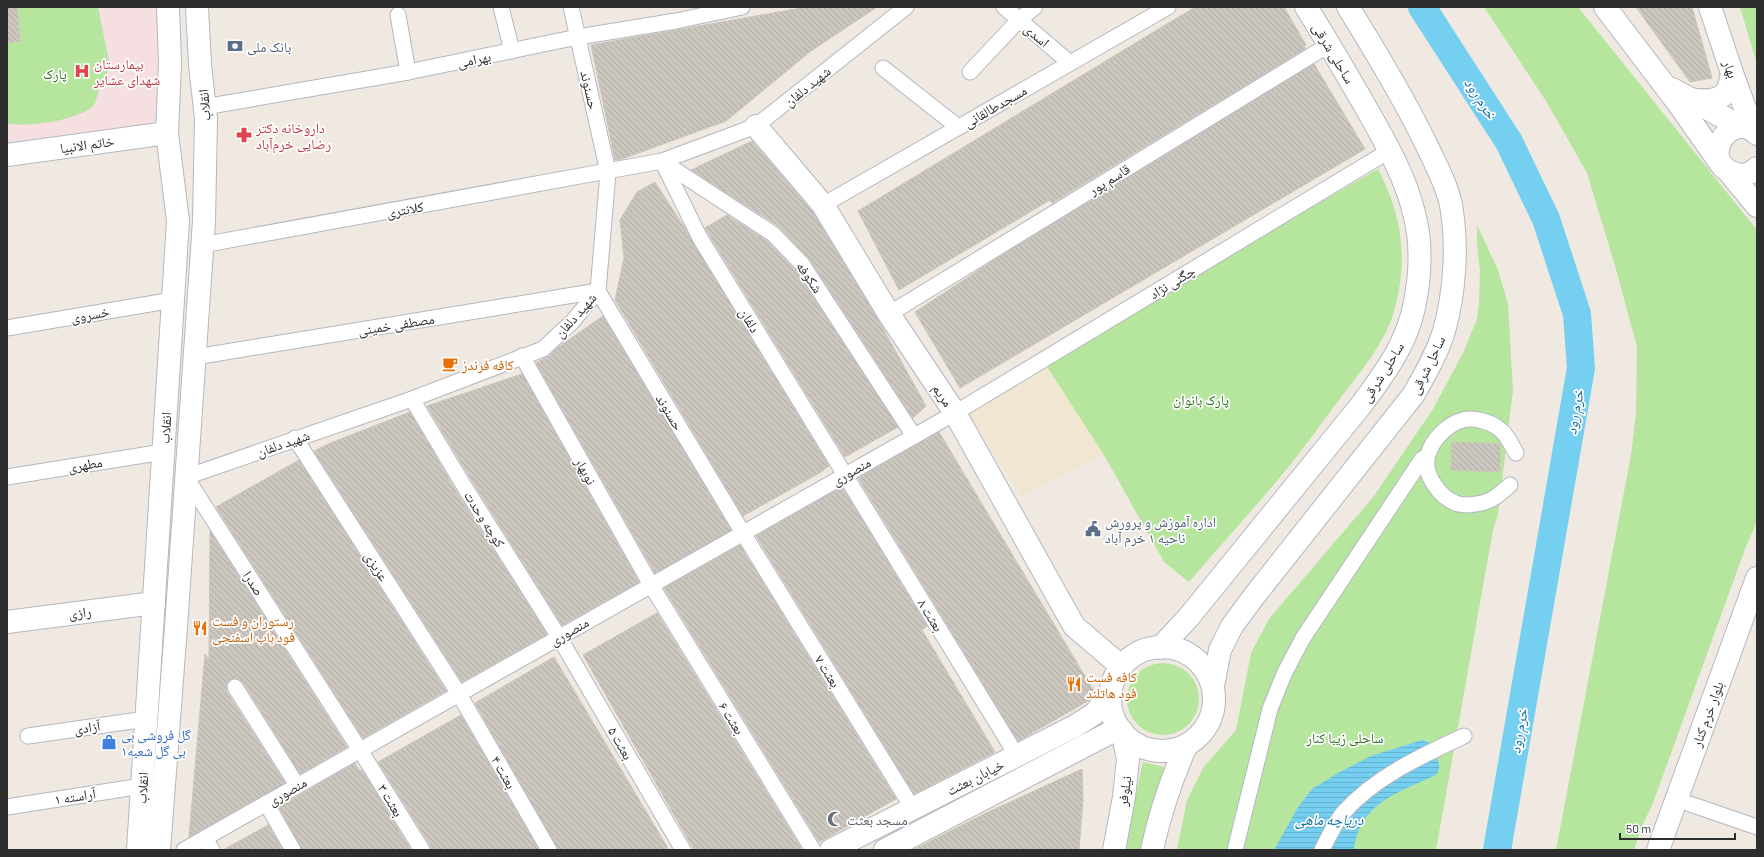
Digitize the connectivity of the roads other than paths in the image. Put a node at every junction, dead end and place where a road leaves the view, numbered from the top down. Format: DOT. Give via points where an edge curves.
graph roads {
  1 [pos="501,7"];
  2 [pos="571,7"];
  3 [pos="742,7"];
  4 [pos="906,7"];
  5 [pos="1004,7"];
  6 [pos="1036,7"];
  7 [pos="1306,7"];
  8 [pos="1348,7"];
  9 [pos="1605,7"];
  10 [pos="1710,7"];
  11 [pos="1165,8"];
  12 [pos="198,9"];
  13 [pos="722,9"];
  14 [pos="168,10"];
  15 [pos="675,14"];
  16 [pos="398,15"];
  17 [pos="1019,20"];
  18 [pos="578,37"];
  19 [pos="1330,44"];
  20 [pos="512,51"];
  21 [pos="1070,63"];
  22 [pos="883,68"];
  23 [pos="408,72"];
  24 [pos="970,72"];
  25 [pos="1732,73"];
  26 [pos="1666,86"];
  27 [pos="1689,99"];
  28 [pos="204,106"];
  29 [pos="756,126"];
  30 [pos="958,128"];
  31 [pos="1750,130"];
  32 [pos="167,133"];
  33 [pos="1389,151"];
  34 [pos="7,155"];
  35 [pos="662,162"];
  36 [pos="1725,167"];
  37 [pos="1757,168"];
  38 [pos="608,172"];
  39 [pos="823,205"];
  40 [pos="1757,206"];
  41 [pos="202,245"];
  42 [pos="598,291"];
  43 [pos="173,300"];
  44 [pos="889,314"];
  45 [pos="7,328"];
  46 [pos="522,356"];
  47 [pos="195,357"];
  48 [pos="412,399"];
  49 [pos="955,413"];
  50 [pos="914,436"];
  51 [pos="295,438"];
  52 [pos="163,452"];
  53 [pos="1516,453"];
  54 [pos="1427,456"];
  55 [pos="845,475"];
  56 [pos="7,477"];
  57 [pos="186,477"];
  58 [pos="1510,486"];
  59 [pos="743,533"];
  60 [pos="1757,578"];
  61 [pos="651,585"];
  62 [pos="154,603"];
  63 [pos="1757,616"];
  64 [pos="7,622"];
  65 [pos="559,637"];
  66 [pos="1160,648"];
  67 [pos="1122,667"];
  68 [pos="235,686"];
  69 [pos="1213,686"];
  70 [pos="459,694"];
  71 [pos="1111,694"];
  72 [pos="146,719"];
  73 [pos="1120,730"];
  74 [pos="28,736"];
  75 [pos="1464,736"];
  76 [pos="1186,746"];
  77 [pos="360,750"];
  78 [pos="1017,756"];
  79 [pos="297,785"];
  80 [pos="142,786"];
  81 [pos="164,786"];
  82 [pos="266,803"];
  83 [pos="1690,804"];
  84 [pos="7,807"];
  85 [pos="913,809"];
  86 [pos="1757,825"];
  87 [pos="208,844"];
  88 [pos="138,850"];
  89 [pos="159,850"];
  90 [pos="184,850"];
  91 [pos="293,850"];
  92 [pos="422,850"];
  93 [pos="549,850"];
  94 [pos="683,850"];
  95 [pos="813,850"];
  96 [pos="831,850"];
  97 [pos="885,850"];
  98 [pos="1114,850"];
  99 [pos="1152,850"];
  100 [pos="1235,850"];
  101 [pos="1322,850"];
  102 [pos="1658,850"];
  103 [pos="1674,850"];
  1 -- 20 [label="street"];
  2 -- 18 [label="street, حسنوند"];
  3 -- 13 [label="street, بهرامی"];
  4 -- 29 [label="street, شهید دلفان"];
  5 -- 17 [label="street, اسدی"];
  6 -- 17 [label="street"];
  7 -- 19 [label="main road, ساحلی شرقی"];
  8 -- 69 [label="main road, ساحل شرقی" via="1415,120 1439,170 1450,205 1455,249 1452,292 1444,332 1414,394 1232,626 1220,650"];
  9 -- 26 [label="main road"];
  10 -- 25 [label="main road, بهار"];
  11 -- 21 [label="street, مسجدطالقانی"];
  12 -- 14 [label="main road"];
  12 -- 28 [label="main road, انقلاب"];
  13 -- 15 [label="street, بهرامی"];
  14 -- 32 [label="main road, انقلاب" via="170,63"];
  15 -- 18 [label="street, بهرامی"];
  16 -- 23 [label="street"];
  17 -- 21 [label="street, اسدی"];
  17 -- 24 [label="street"];
  18 -- 20 [label="street, بهرامی"];
  18 -- 38 [label="street, حسنوند"];
  19 -- 33 [label="main road, ساحلی شرقی"];
  19 -- 44 [label="street, قاسم پور"];
  20 -- 23 [label="street, بهرامی"];
  21 -- 30 [label="street, مسجدطالقانی"];
  22 -- 30 [label="street"];
  23 -- 28 [label="street, بهرامی"];
  25 -- 27 [label="main road" via="1728,89 1719,98 1707,101"];
  25 -- 31 [label="main road, بهار"];
  26 -- 27 [label="main road"];
  26 -- 36 [label="main road"];
  27 -- 31 [label="main road"];
  28 -- 41 [label="main road, انقلاب" via="206,119"];
  29 -- 35 [label="street, شهید دلفان"];
  29 -- 39 [label="main road, مریم"];
  30 -- 39 [label="street, مسجدطالقانی"];
  31 -- 36 [label="main road" via="1729,130 1720,139 1717,151"];
  32 -- 34 [label="main road, خاتم الانبیا"];
  32 -- 43 [label="main road, انقلاب" via="178,221"];
  33 -- 49 [label="street, چگنی نژاد"];
  33 -- 66 [label="main road, ساحلی شرقی" via="1406,185 1415,214 1419,245 1418,282 1411,318 1400,346 1362,404 1188,618"];
  35 -- 38 [label="street, شهید دلفان"];
  35 -- 50 [label="street, شکوفه" via="773,234 802,264"];
  35 -- 55 [label="street, دلفان" via="700,238"];
  36 -- 37 [label="main road" via="1741,175 1753,172"];
  36 -- 40 [label="main road"];
  38 -- 41 [label="street, کلانتری"];
  38 -- 42 [label="street, شهید دلفان"];
  39 -- 44 [label="main road, مریم"];
  41 -- 47 [label="main road, انقلاب"];
  42 -- 46 [label="street, شهید دلفان" via="572,322 543,349"];
  42 -- 47 [label="street, مصطفی خمینی"];
  42 -- 59 [label="street, حسنوند"];
  43 -- 45 [label="street, خسروی"];
  43 -- 52 [label="main road, انقلاب"];
  44 -- 49 [label="main road, مریم"];
  46 -- 48 [label="street, شهید دلفان"];
  46 -- 61 [label="street, نوبهار"];
  47 -- 57 [label="main road, انقلاب"];
  48 -- 51 [label="street, شهید دلفان"];
  48 -- 65 [label="street, کوچه وحدت"];
  49 -- 50 [label="street, منصوری"];
  49 -- 67 [label="main road, مریم" via="1074,626"];
  50 -- 55 [label="street, منصوری"];
  51 -- 57 [label="street, شهید دلفان"];
  51 -- 70 [label="street, عزیزی"];
  52 -- 56 [label="street, مطهری"];
  52 -- 62 [label="main road, انقلاب"];
  53 -- 54 [label="street" via="1499,428 1476,419 1463,420 1447,428 1434,441"];
  54 -- 58 [label="street" via="1427,470 1433,483 1441,493 1458,504 1475,505 1485,502 1496,498"];
  54 -- 100 [label="street" via="1422,459 1349,568 1303,638 1285,672 1270,709"];
  55 -- 59 [label="street, منصوری"];
  55 -- 78 [label="street, بعثت ۸"];
  57 -- 77 [label="street, صدرا"];
  57 -- 81 [label="main road, انقلاب"];
  59 -- 61 [label="street, منصوری"];
  59 -- 85 [label="street, بعثت ۷"];
  60 -- 102 [label="main road, بلوار خرم کنار"];
  61 -- 65 [label="street, منصوری"];
  61 -- 95 [label="street, بعثت ۶"];
  62 -- 64 [label="main road, رازی"];
  62 -- 72 [label="main road, انقلاب"];
  63 -- 83 [label="main road, بلوار خرم کنار"];
  65 -- 70 [label="street, منصوری"];
  65 -- 94 [label="street, بعثت ۵"];
  66 -- 67 [label="main road" via="1146,650"];
  66 -- 69 [label="main road" via="1178,650 1193,658 1206,670"];
  67 -- 71 [label="main road" via="1114,680"];
  68 -- 79 [label="street"];
  69 -- 76 [label="main road" via="1214,703 1211,719 1202,733"];
  70 -- 77 [label="street, منصوری"];
  70 -- 93 [label="street, بعثت ۴"];
  71 -- 73 [label="main road" via="1111,706"];
  71 -- 78 [label="main road, خیابان بعثت" via="1094,714"];
  72 -- 74 [label="street, آزادی"];
  72 -- 80 [label="main road, انقلاب"];
  73 -- 76 [label="main road" via="1144,748 1160,751"];
  73 -- 97 [label="main road, خیابان بعثت"];
  73 -- 98 [label="main road, نیلوفر" via="1128,759"];
  75 -- 101 [label="street" via="1394,772 1360,797 1343,814"];
  76 -- 99 [label="main road" via="1161,810"];
  77 -- 79 [label="street, منصوری"];
  77 -- 92 [label="street, بعثت ۳"];
  78 -- 85 [label="main road, خیابان بعثت"];
  79 -- 82 [label="street, منصوری"];
  80 -- 81 [label="main road"];
  80 -- 84 [label="street, آراسته ۱"];
  80 -- 88 [label="main road, انقلاب"];
  81 -- 89 [label="main road, انقلاب"];
  82 -- 87 [label="street, منصوری"];
  82 -- 91 [label="street"];
  83 -- 86 [label="street"];
  83 -- 103 [label="main road, بلوار خرم کنار"];
  85 -- 96 [label="main road, خیابان بعثت"];
  87 -- 90 [label="street, منصوری"];
}
